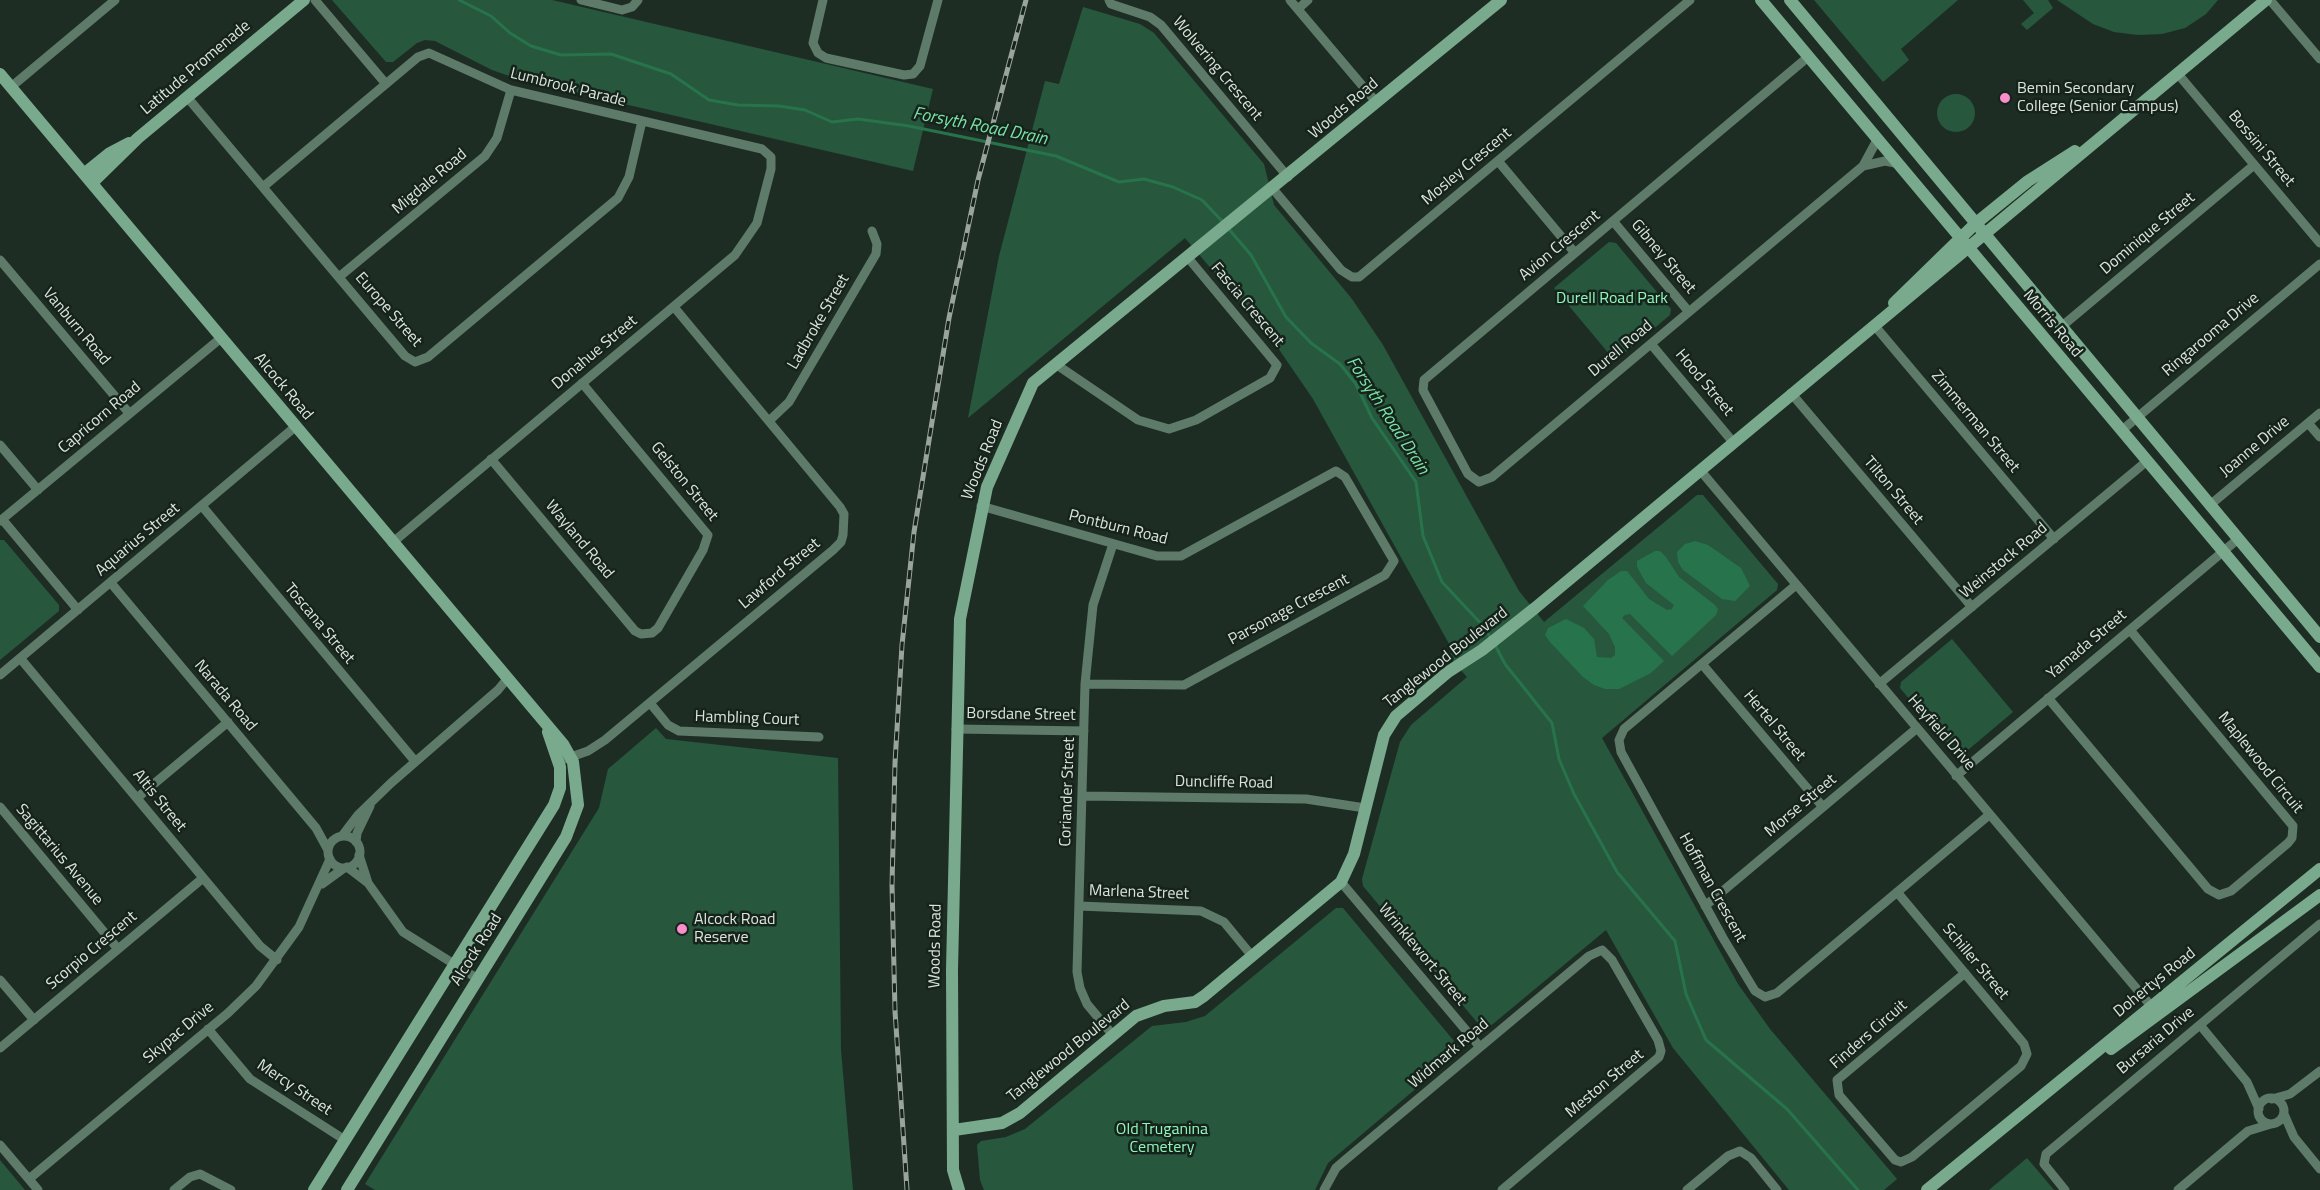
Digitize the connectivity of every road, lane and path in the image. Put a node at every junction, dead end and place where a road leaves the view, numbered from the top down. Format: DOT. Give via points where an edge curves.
graph roads {
  1 [pos="115,0"];
  2 [pos="304,0"];
  3 [pos="315,0"];
  4 [pos="581,0"];
  5 [pos="638,0"];
  6 [pos="823,0"];
  7 [pos="938,0"];
  8 [pos="1109,0"];
  9 [pos="1290,0"];
  10 [pos="1308,0"];
  11 [pos="1501,0"];
  12 [pos="1690,0"];
  13 [pos="1761,0"];
  14 [pos="1790,0"];
  15 [pos="2268,0"];
  16 [pos="1298,9"];
  17 [pos="1826,43"];
  18 [pos="1808,57"];
  19 [pos="2320,58"];
  20 [pos="0,74"];
  21 [pos="2178,74"];
  22 [pos="386,84"];
  23 [pos="11,87"];
  24 [pos="511,90"];
  25 [pos="187,97"];
  26 [pos="1377,103"];
  27 [pos="642,121"];
  28 [pos="2104,134"];
  29 [pos="1877,140"];
  30 [pos="771,157"];
  31 [pos="1498,161"];
  32 [pos="1895,163"];
  33 [pos="2254,165"];
  34 [pos="1863,166"];
  35 [pos="1288,177"];
  36 [pos="88,178"];
  37 [pos="263,187"];
  38 [pos="1273,189"];
  39 [pos="1613,221"];
  40 [pos="1975,224"];
  41 [pos="872,231"];
  42 [pos="1984,236"];
  43 [pos="1959,239"];
  44 [pos="2320,243"];
  45 [pos="1968,250"];
  46 [pos="1575,253"];
  47 [pos="1190,257"];
  48 [pos="0,260"];
  49 [pos="2320,264"];
  50 [pos="339,277"];
  51 [pos="674,307"];
  52 [pos="1689,312"];
  53 [pos="1874,325"];
  54 [pos="2061,327"];
  55 [pos="220,338"];
  56 [pos="1651,344"];
  57 [pos="1057,365"];
  58 [pos="582,383"];
  59 [pos="1791,393"];
  60 [pos="129,413"];
  61 [pos="2320,413"];
  62 [pos="2137,418"];
  63 [pos="769,421"];
  64 [pos="2308,423"];
  65 [pos="295,427"];
  66 [pos="2121,431"];
  67 [pos="2320,437"];
  68 [pos="1734,442"];
  69 [pos="0,445"];
  70 [pos="491,459"];
  71 [pos="2147,460"];
  72 [pos="1700,470"];
  73 [pos="1336,471"];
  74 [pos="1479,482"];
  75 [pos="38,490"];
  76 [pos="2210,505"];
  77 [pos="202,506"];
  78 [pos="981,506"];
  79 [pos="1,520"];
  80 [pos="2054,539"];
  81 [pos="2238,539"];
  82 [pos="392,543"];
  83 [pos="1113,544"];
  84 [pos="2223,551"];
  85 [pos="111,583"];
  86 [pos="1796,585"];
  87 [pos="1971,608"];
  88 [pos="78,610"];
  89 [pos="2130,630"];
  90 [pos="646,635"];
  91 [pos="2320,637"];
  92 [pos="20,658"];
  93 [pos="1702,664"];
  94 [pos="2320,667"];
  95 [pos="0,675"];
  96 [pos="507,679"];
  97 [pos="1085,684"];
  98 [pos="1880,684"];
  99 [pos="2048,698"];
  100 [pos="650,703"];
  101 [pos="228,722"];
  102 [pos="956,729"];
  103 [pos="1916,729"];
  104 [pos="1084,731"];
  105 [pos="819,737"];
  106 [pos="565,759"];
  107 [pos="414,760"];
  108 [pos="1956,776"];
  109 [pos="1083,796"];
  110 [pos="137,798"];
  111 [pos="370,804"];
  112 [pos="0,807"];
  113 [pos="1822,807"];
  114 [pos="1365,808"];
  115 [pos="1989,815"];
  116 [pos="316,828"];
  117 [pos="341,836"];
  118 [pos="356,842"];
  119 [pos="329,854"];
  120 [pos="359,855"];
  121 [pos="345,867"];
  122 [pos="2320,868"];
  123 [pos="203,878"];
  124 [pos="1341,882"];
  125 [pos="368,883"];
  126 [pos="320,886"];
  127 [pos="1897,892"];
  128 [pos="2320,895"];
  129 [pos="1079,906"];
  130 [pos="1705,906"];
  131 [pos="2320,924"];
  132 [pos="118,949"];
  133 [pos="1602,950"];
  134 [pos="1252,956"];
  135 [pos="277,960"];
  136 [pos="455,964"];
  137 [pos="1965,973"];
  138 [pos="478,979"];
  139 [pos="0,980"];
  140 [pos="2156,1011"];
  141 [pos="34,1020"];
  142 [pos="2200,1025"];
  143 [pos="207,1029"];
  144 [pos="1112,1034"];
  145 [pos="1480,1047"];
  146 [pos="0,1048"];
  147 [pos="2027,1054"];
  148 [pos="2320,1071"];
  149 [pos="2247,1082"];
  150 [pos="2301,1087"];
  151 [pos="2271,1099"];
  152 [pos="2259,1110"];
  153 [pos="2284,1113"];
  154 [pos="2272,1124"];
  155 [pos="954,1130"];
  156 [pos="2245,1134"];
  157 [pos="2294,1137"];
  158 [pos="345,1140"];
  159 [pos="0,1144"];
  160 [pos="2320,1169"];
  161 [pos="29,1179"];
  162 [pos="38,1190"];
  163 [pos="174,1190"];
  164 [pos="231,1190"];
  165 [pos="314,1190"];
  166 [pos="347,1190"];
  167 [pos="959,1190"];
  168 [pos="1324,1190"];
  169 [pos="1502,1190"];
  170 [pos="1687,1190"];
  171 [pos="1777,1190"];
  172 [pos="1927,1190"];
  173 [pos="2065,1190"];
  174 [pos="2178,1190"];
  1 -- 23 [label="street"];
  2 -- 25 [label="street, Latitude Promenade"];
  3 -- 22 [label="street"];
  4 -- 5 [label="street" via="622,10"];
  6 -- 7 [label="street" via="813,43 818,53 904,75 913,74 920,66"];
  8 -- 35 [label="street, Wolvering Crescent" via="1161,25"];
  9 -- 16 [label="street"];
  10 -- 16 [label="street"];
  11 -- 26 [label="street, Woods Road"];
  12 -- 31 [label="street, Mosley Crescent"];
  13 -- 18 [label="street, Morris Road"];
  14 -- 17 [label="street, Morris Road"];
  15 -- 19 [label="street"];
  15 -- 21 [label="street"];
  16 -- 26 [label="street"];
  17 -- 18 [label="street"];
  17 -- 40 [label="street, Morris Road"];
  18 -- 29 [label="street, Morris Road"];
  18 -- 39 [label="street, Avion Crescent"];
  20 -- 23 [label="street, Alcock Road"];
  21 -- 28 [label="street"];
  21 -- 33 [label="street, Bossini Street"];
  22 -- 24 [label="street, Lumbrook Parade" via="418,57 429,53"];
  22 -- 37 [label="street, Lumbrook Parade"];
  23 -- 36 [label="street, Alcock Road"];
  24 -- 27 [label="street, Lumbrook Parade"];
  24 -- 50 [label="street, Migdale Road" via="497,138 485,156"];
  25 -- 36 [label="street, Latitude Promenade" via="138,138 110,153"];
  25 -- 37 [label="street, Europe Street"];
  26 -- 35 [label="street, Woods Road"];
  27 -- 30 [label="street, Lumbrook Parade" via="762,149"];
  27 -- 50 [label="street, Europe Street" via="629,177 618,198 422,362 405,356"];
  28 -- 40 [label="street, Tanglewood Boulevard" via="2028,181"];
  28 -- 42 [label="street, Tanglewood Boulevard"];
  29 -- 32 [label="street, Morris Road"];
  29 -- 34 [label="street, Durell Road"];
  30 -- 51 [label="street, Donahue Street" via="760,215 748,240"];
  31 -- 38 [label="street, Mosley Crescent" via="1359,277 1341,270"];
  31 -- 46 [label="street"];
  32 -- 34 [label="street"];
  32 -- 43 [label="street, Morris Road"];
  33 -- 44 [label="street, Bossini Street"];
  33 -- 54 [label="street, Dominique Street"];
  34 -- 52 [label="street, Durell Road"];
  35 -- 38 [label="street, Woods Road"];
  36 -- 55 [label="street, Alcock Road"];
  37 -- 50 [label="street, Europe Street"];
  38 -- 47 [label="street, Woods Road"];
  39 -- 46 [label="street, Avion Crescent"];
  39 -- 52 [label="street, Gibney Street"];
  40 -- 42 [label="street, Morris Road"];
  40 -- 43 [label="street, Tanglewood Boulevard"];
  41 -- 63 [label="street, Ladbroke Street" via="876,254 789,402"];
  42 -- 45 [label="street, Tanglewood Boulevard"];
  42 -- 54 [label="street, Morris Road"];
  43 -- 45 [label="street, Morris Road"];
  43 -- 53 [label="street, Tanglewood Boulevard"];
  45 -- 53 [label="street, Tanglewood Boulevard"];
  45 -- 66 [label="street, Morris Road"];
  46 -- 74 [label="street, Avion Crescent" via="1430,374 1422,385 1468,474"];
  47 -- 57 [label="street, Woods Road"];
  47 -- 57 [label="street, Fascia Crescent" via="1277,365 1270,378 1196,420 1169,429 1138,420"];
  48 -- 60 [label="street, Vanburn Road"];
  49 -- 62 [label="street, Ringarooma Drive"];
  51 -- 58 [label="street, Donahue Street"];
  51 -- 63 [label="street, Lawford Street"];
  52 -- 56 [label="street, Durell Road"];
  53 -- 59 [label="street, Tanglewood Boulevard"];
  53 -- 80 [label="street, Zimmerman Street"];
  54 -- 62 [label="street, Morris Road"];
  55 -- 60 [label="street, Capricorn Road"];
  55 -- 65 [label="street, Alcock Road"];
  56 -- 68 [label="street, Hood Street"];
  56 -- 74 [label="street, Durell Road" via="1492,477"];
  57 -- 78 [label="street, Woods Road" via="1034,383"];
  58 -- 70 [label="street, Donahue Street"];
  58 -- 90 [label="street, Gelston Street" via="708,535 704,550 658,628"];
  59 -- 68 [label="street, Tanglewood Boulevard"];
  59 -- 87 [label="street, Tilton Street"];
  60 -- 75 [label="street, Capricorn Road"];
  61 -- 64 [label="street, Joanne Drive"];
  62 -- 66 [label="street, Ringarooma Drive"];
  62 -- 76 [label="street, Morris Road"];
  63 -- 100 [label="street, Lawford Street" via="843,510 841,542"];
  64 -- 67 [label="street"];
  64 -- 76 [label="street, Joanne Drive"];
  65 -- 77 [label="street, Aquarius Street"];
  65 -- 82 [label="street, Alcock Road"];
  66 -- 71 [label="street, Morris Road"];
  68 -- 72 [label="street, Tanglewood Boulevard"];
  69 -- 75 [label="street"];
  70 -- 82 [label="street, Donahue Street"];
  70 -- 90 [label="street, Wayland Road" via="636,631"];
  71 -- 80 [label="street, Weinstock Road"];
  71 -- 84 [label="street, Morris Road"];
  72 -- 86 [label="street, Heyfield Drive"];
  72 -- 114 [label="street, Tanglewood Boulevard" via="1535,608 1416,699 1387,727"];
  73 -- 83 [label="street, Pontburn Road" via="1181,556 1157,556"];
  73 -- 97 [label="street, Parsonage Crescent" via="1345,477 1394,561 1385,576 1184,685"];
  75 -- 79 [label="street, Capricorn Road"];
  76 -- 81 [label="street, Morris Road"];
  77 -- 85 [label="street, Aquarius Street"];
  77 -- 107 [label="street, Toscana Street"];
  78 -- 83 [label="street, Pontburn Road"];
  78 -- 102 [label="street, Woods Road" via="960,619"];
  79 -- 88 [label="street"];
  80 -- 87 [label="street, Weinstock Road"];
  81 -- 84 [label="street, Yamada Street"];
  81 -- 91 [label="street, Morris Road"];
  82 -- 96 [label="street, Alcock Road"];
  83 -- 97 [label="street, Coriander Street" via="1093,605"];
  84 -- 89 [label="street, Yamada Street"];
  84 -- 94 [label="street, Morris Road"];
  85 -- 88 [label="street, Aquarius Street"];
  85 -- 101 [label="street, Narada Road"];
  86 -- 93 [label="street, Hoffman Crescent"];
  86 -- 98 [label="street, Heyfield Drive"];
  87 -- 98 [label="street, Weinstock Road"];
  88 -- 92 [label="street, Aquarius Street"];
  89 -- 99 [label="street, Yamada Street"];
  89 -- 99 [label="street, Maplewood Circuit" via="2293,826 2292,838 2231,891 2213,894"];
  92 -- 95 [label="street, Aquarius Street"];
  92 -- 110 [label="street, Altis Street"];
  93 -- 113 [label="street, Hertel Street"];
  93 -- 130 [label="street, Hoffman Crescent" via="1624,729 1619,745"];
  96 -- 106 [label="street, Alcock Road" via="563,744"];
  96 -- 107 [label="street"];
  97 -- 104 [label="street, Coriander Street"];
  98 -- 103 [label="street, Heyfield Drive"];
  99 -- 108 [label="street, Yamada Street"];
  100 -- 105 [label="street, Hambling Court" via="671,728 679,731"];
  100 -- 106 [label="street, Lawford Street" via="599,744"];
  101 -- 110 [label="street"];
  101 -- 116 [label="street, Narada Road"];
  102 -- 104 [label="street, Borsdane Street"];
  102 -- 155 [label="street, Woods Road"];
  103 -- 108 [label="street, Heyfield Drive"];
  103 -- 113 [label="street, Morse Street"];
  104 -- 109 [label="street, Coriander Street"];
  106 -- 136 [label="street, Alcock Road" via="554,805"];
  106 -- 138 [label="street, Alcock Road" via="578,798 574,817 566,837"];
  107 -- 111 [label="street"];
  108 -- 115 [label="street, Heyfield Drive"];
  109 -- 114 [label="street, Duncliffe Road" via="1306,799"];
  109 -- 129 [label="street, Coriander Street"];
  110 -- 123 [label="street, Altis Street"];
  111 -- 117 [label="street"];
  111 -- 118 [label="street"];
  112 -- 132 [label="street, Sagittarius Avenue"];
  113 -- 130 [label="street, Morse Street"];
  114 -- 124 [label="street, Tanglewood Boulevard" via="1351,865"];
  115 -- 127 [label="street, Hoffman Crescent"];
  115 -- 140 [label="street, Heyfield Drive"];
  116 -- 117 [label="street, Narada Road"];
  116 -- 119 [label="street, Narada Road"];
  117 -- 118 [label="street"];
  117 -- 119 [label="street" via="332,842"];
  118 -- 120 [label="street"];
  119 -- 121 [label="street" via="334,864"];
  119 -- 126 [label="street, Skypac Drive"];
  120 -- 121 [label="street" via="356,863"];
  120 -- 125 [label="street"];
  121 -- 125 [label="street"];
  121 -- 126 [label="street, Skypac Drive"];
  122 -- 140 [label="street, Dohertys Road"];
  123 -- 132 [label="street, Scorpio Crescent"];
  123 -- 135 [label="street, Altis Street" via="260,946"];
  124 -- 134 [label="street, Tanglewood Boulevard"];
  124 -- 145 [label="street, Wrinklewort Street"];
  125 -- 136 [label="street" via="403,932"];
  126 -- 135 [label="street, Skypac Drive"];
  127 -- 130 [label="street, Hoffman Crescent" via="1770,996 1755,991"];
  127 -- 137 [label="street, Schiller Street"];
  128 -- 140 [label="street, Dohertys Road"];
  129 -- 134 [label="street, Marlena Street" via="1201,910 1224,922"];
  129 -- 144 [label="street, Coriander Street" via="1080,988"];
  131 -- 142 [label="street, Bursaria Drive"];
  132 -- 141 [label="street, Scorpio Crescent"];
  133 -- 145 [label="street, Widmark Road" via="1589,956"];
  133 -- 169 [label="street, Meston Street" via="1612,960 1658,1040 1659,1057"];
  134 -- 144 [label="street, Tanglewood Boulevard" via="1195,1002 1146,1010"];
  135 -- 143 [label="street, Skypac Drive" via="247,995"];
  136 -- 138 [label="street"];
  136 -- 158 [label="street, Alcock Road"];
  137 -- 147 [label="street, Schiller Street" via="2024,1044"];
  137 -- 147 [label="street, Finders Circuit" via="1840,1077 1836,1086 1839,1095 1890,1156 1906,1161 2021,1066"];
  138 -- 166 [label="street, Alcock Road"];
  139 -- 141 [label="street"];
  140 -- 172 [label="street, Dohertys Road" via="2010,1120"];
  141 -- 146 [label="street, Scorpio Crescent"];
  142 -- 149 [label="street"];
  142 -- 173 [label="street, Bursaria Drive" via="2046,1154 2044,1164"];
  143 -- 158 [label="street, Mercy Street" via="250,1079"];
  143 -- 161 [label="street, Skypac Drive"];
  144 -- 155 [label="street, Tanglewood Boulevard" via="1020,1113 1002,1123"];
  145 -- 168 [label="street, Widmark Road" via="1344,1161 1332,1173"];
  148 -- 150 [label="street"];
  149 -- 151 [label="street"];
  149 -- 152 [label="street"];
  150 -- 151 [label="street"];
  150 -- 153 [label="street"];
  151 -- 152 [label="street" via="2262,1103"];
  151 -- 153 [label="street" via="2280,1101"];
  152 -- 154 [label="street" via="2261,1118"];
  152 -- 156 [label="street"];
  153 -- 154 [label="street"];
  153 -- 157 [label="street"];
  154 -- 156 [label="street"];
  154 -- 157 [label="street"];
  155 -- 167 [label="street, Woods Road" via="954,1170"];
  156 -- 174 [label="street"];
  157 -- 160 [label="street"];
  158 -- 165 [label="street, Alcock Road"];
  159 -- 161 [label="street"];
  161 -- 162 [label="street"];
  163 -- 164 [label="street" via="200,1174"];
  170 -- 171 [label="street" via="1728,1156 1740,1151"];
}
